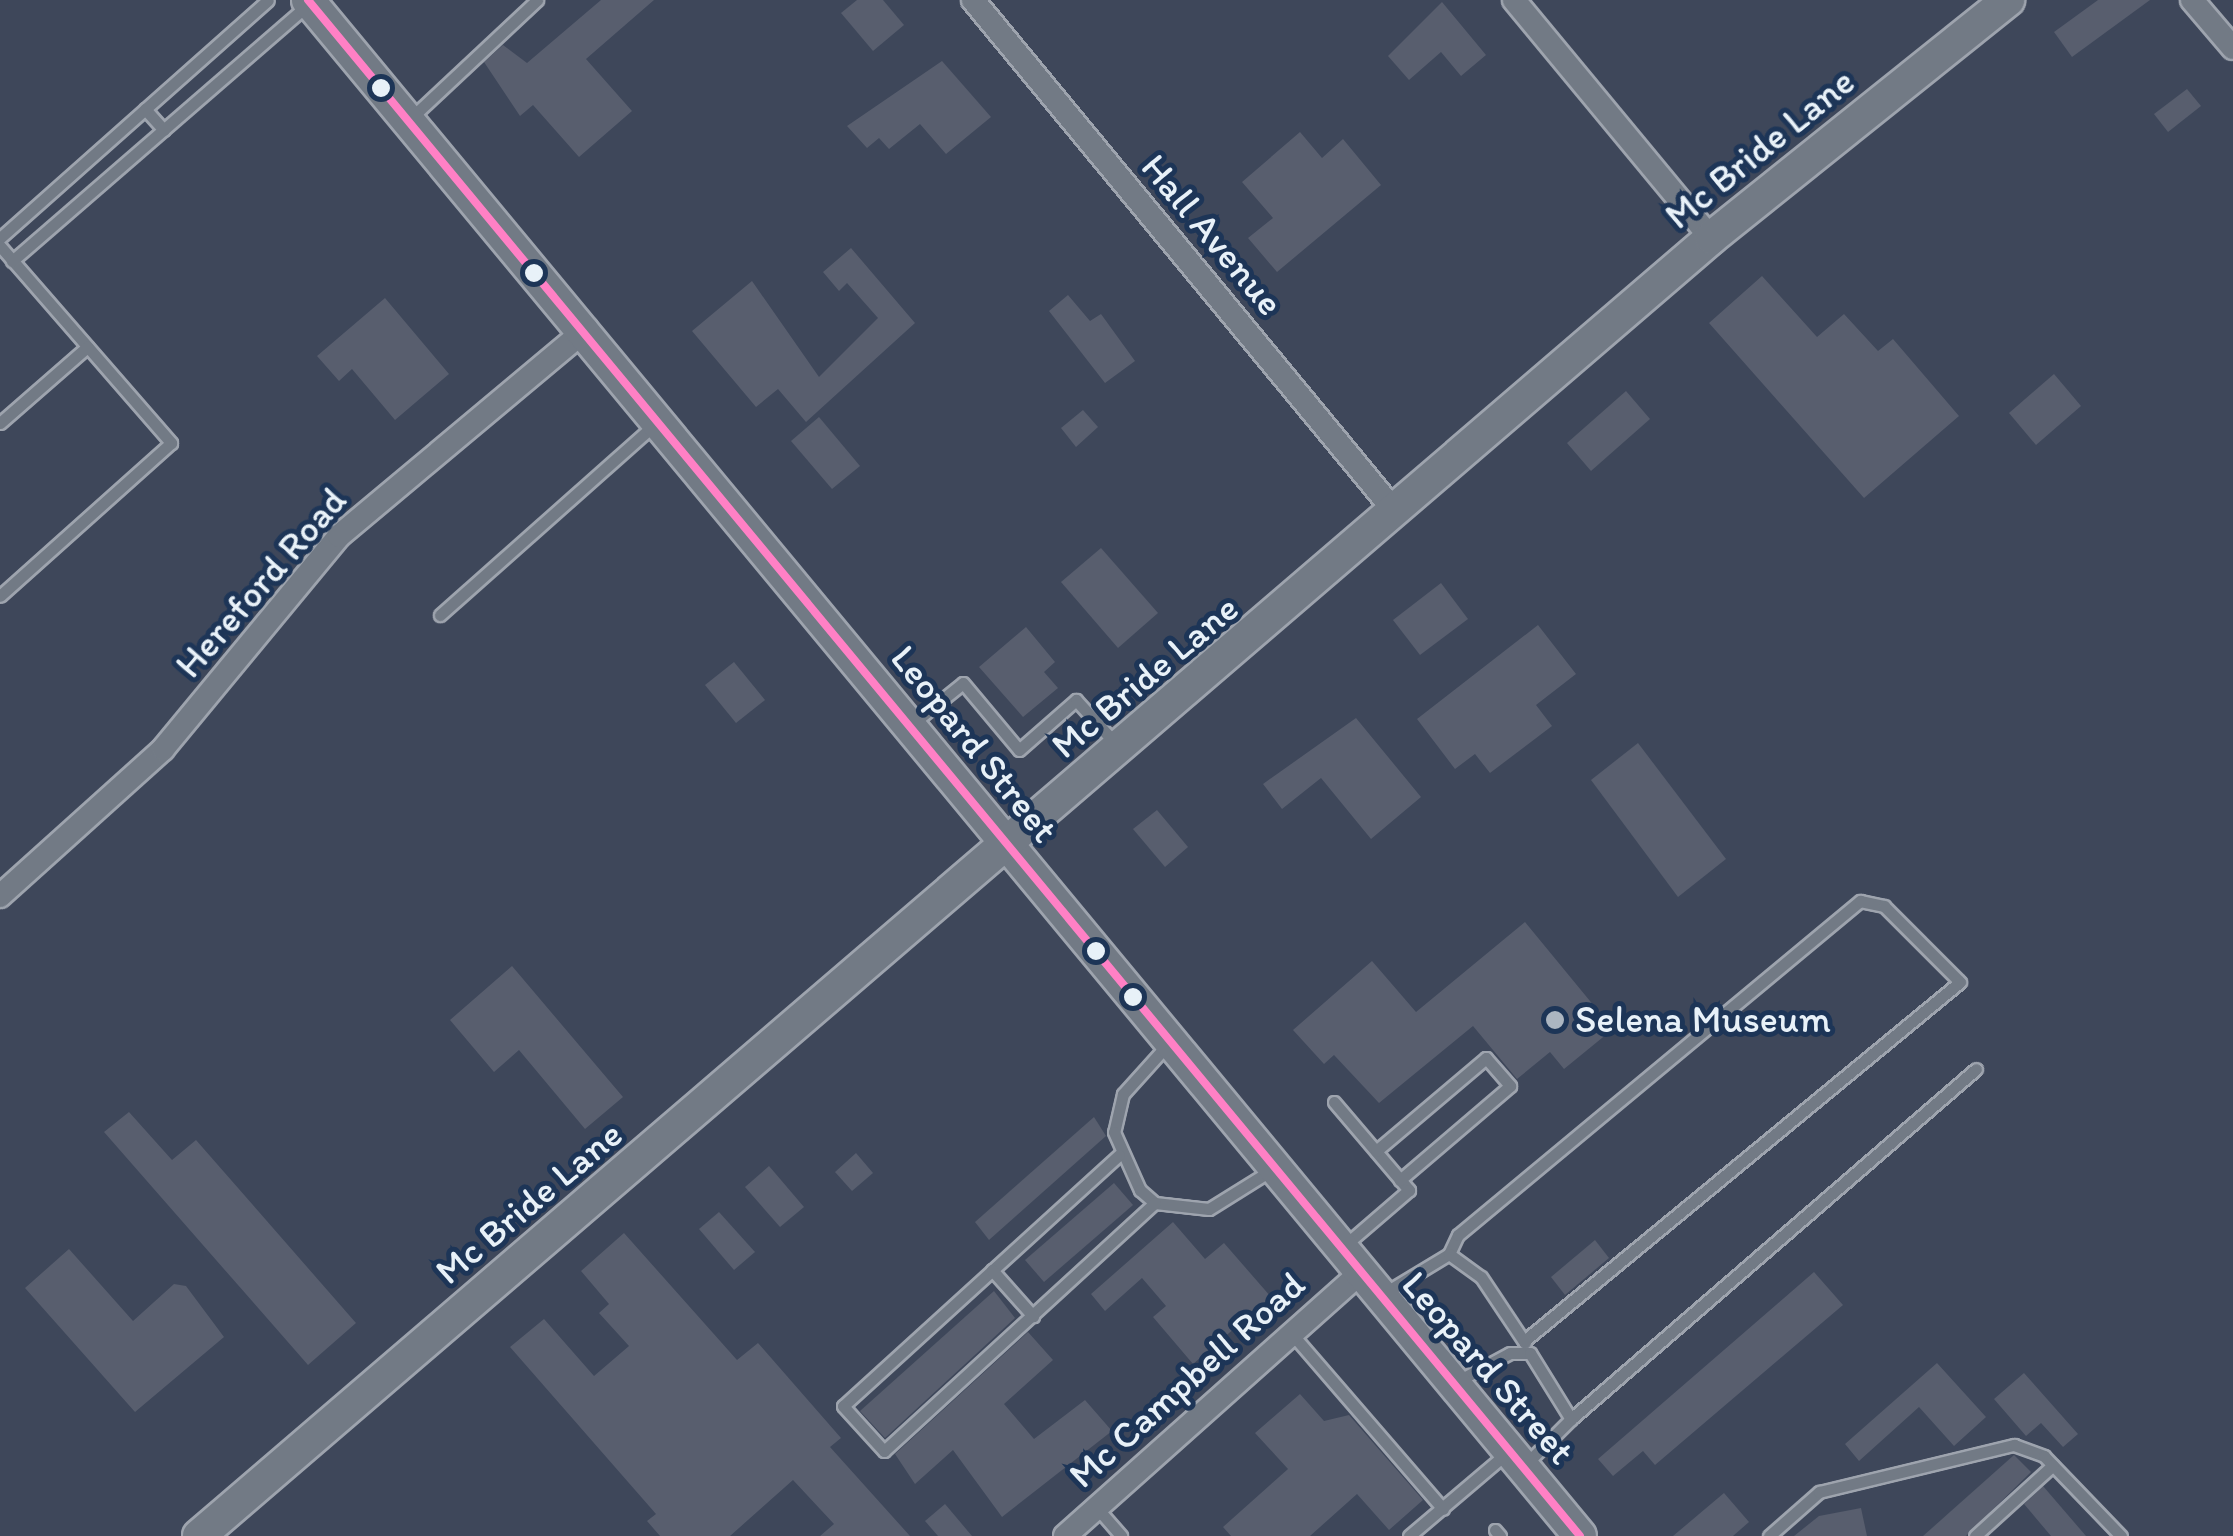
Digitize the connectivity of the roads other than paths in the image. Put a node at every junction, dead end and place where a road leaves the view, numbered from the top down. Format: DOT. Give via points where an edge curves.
graph roads {
  1 [pos="268,0"];
  2 [pos="537,0"];
  3 [pos="973,0"];
  4 [pos="1514,0"];
  5 [pos="2008,0"];
  6 [pos="2192,0"];
  7 [pos="309,1"];
  8 [pos="2233,48"];
  9 [pos="146,109"];
  10 [pos="410,120"];
  11 [pos="164,130"];
  12 [pos="0,238"];
  13 [pos="1711,238"];
  14 [pos="0,246"];
  15 [pos="12,261"];
  16 [pos="587,330"];
  17 [pos="87,347"];
  18 [pos="660,419"];
  19 [pos="0,422"];
  20 [pos="1397,514"];
  21 [pos="0,596"];
  22 [pos="440,615"];
  23 [pos="909,726"];
  24 [pos="1122,750"];
  25 [pos="1007,848"];
  26 [pos="0,896"];
  27 [pos="1169,1043"];
  28 [pos="1976,1068"];
  29 [pos="1334,1102"];
  30 [pos="1376,1151"];
  31 [pos="1119,1155"];
  32 [pos="1270,1171"];
  33 [pos="1400,1180"];
  34 [pos="1156,1203"];
  35 [pos="1449,1254"];
  36 [pos="992,1270"];
  37 [pos="1356,1276"];
  38 [pos="1032,1316"];
  39 [pos="1292,1334"];
  40 [pos="1524,1340"];
  41 [pos="1530,1353"];
  42 [pos="1450,1385"];
  43 [pos="1571,1419"];
  44 [pos="1515,1460"];
  45 [pos="2053,1466"];
  46 [pos="1097,1508"];
  47 [pos="1444,1509"];
  48 [pos="1578,1535"];
  49 [pos="200,1536"];
  50 [pos="1065,1536"];
  51 [pos="1122,1536"];
  52 [pos="1410,1536"];
  53 [pos="1769,1536"];
  54 [pos="1975,1536"];
  55 [pos="2120,1536"];
  1 -- 9 [label="lane"];
  2 -- 10 [label="lane"];
  3 -- 20 [label="street, Hall Avenue"];
  4 -- 13 [label="street"];
  5 -- 13 [label="street, Mc Bride Lane"];
  6 -- 8 [label="street"];
  7 -- 10 [label="street, Leopard Street"];
  7 -- 11 [label="lane"];
  9 -- 11 [label="lane"];
  9 -- 12 [label="lane"];
  10 -- 16 [label="street, Leopard Street"];
  11 -- 15 [label="lane"];
  13 -- 20 [label="street, Mc Bride Lane"];
  14 -- 15 [label="lane"];
  15 -- 17 [label="lane"];
  16 -- 18 [label="street, Leopard Street"];
  16 -- 26 [label="street, Hereford Road" via="340,536 163,749"];
  17 -- 19 [label="lane"];
  17 -- 21 [label="lane" via="171,444"];
  18 -- 22 [label="lane"];
  18 -- 23 [label="street, Leopard Street"];
  20 -- 24 [label="street, Mc Bride Lane"];
  23 -- 24 [label="lane" via="962,683 1019,750 1076,700"];
  23 -- 25 [label="street, Leopard Street"];
  24 -- 25 [label="street, Mc Bride Lane"];
  25 -- 27 [label="street, Leopard Street"];
  25 -- 49 [label="street, Mc Bride Lane"];
  27 -- 31 [label="lane" via="1123,1094"];
  27 -- 32 [label="street, Leopard Street"];
  28 -- 43 [label="lane"];
  29 -- 30 [label="lane"];
  30 -- 33 [label="lane"];
  30 -- 33 [label="lane" via="1486,1058 1510,1086"];
  31 -- 34 [label="lane"];
  31 -- 36 [label="lane"];
  32 -- 34 [label="lane" via="1209,1209"];
  32 -- 37 [label="street, Leopard Street"];
  33 -- 37 [label="lane" via="1409,1190"];
  34 -- 38 [label="lane"];
  35 -- 37 [label="lane"];
  35 -- 40 [label="lane" via="1481,1278"];
  35 -- 40 [label="lane" via="1458,1234 1860,901 1884,906 1960,982"];
  36 -- 38 [label="lane"];
  36 -- 38 [label="lane" via="843,1406 884,1451"];
  37 -- 39 [label="street, Mc Campbell Road"];
  37 -- 42 [label="street, Leopard Street"];
  39 -- 46 [label="street, Mc Campbell Road"];
  39 -- 47 [label="lane"];
  40 -- 41 [label="lane"];
  41 -- 42 [label="lane" via="1510,1353"];
  41 -- 43 [label="lane"];
  42 -- 44 [label="street, Leopard Street"];
  43 -- 44 [label="lane"];
  44 -- 47 [label="lane"];
  44 -- 48 [label="street, Leopard Street"];
  45 -- 53 [label="lane" via="2014,1445 1819,1492"];
  45 -- 54 [label="lane"];
  45 -- 55 [label="lane"];
  46 -- 50 [label="street, Mc Campbell Road"];
  46 -- 51 [label="lane"];
  47 -- 52 [label="lane"];
}
